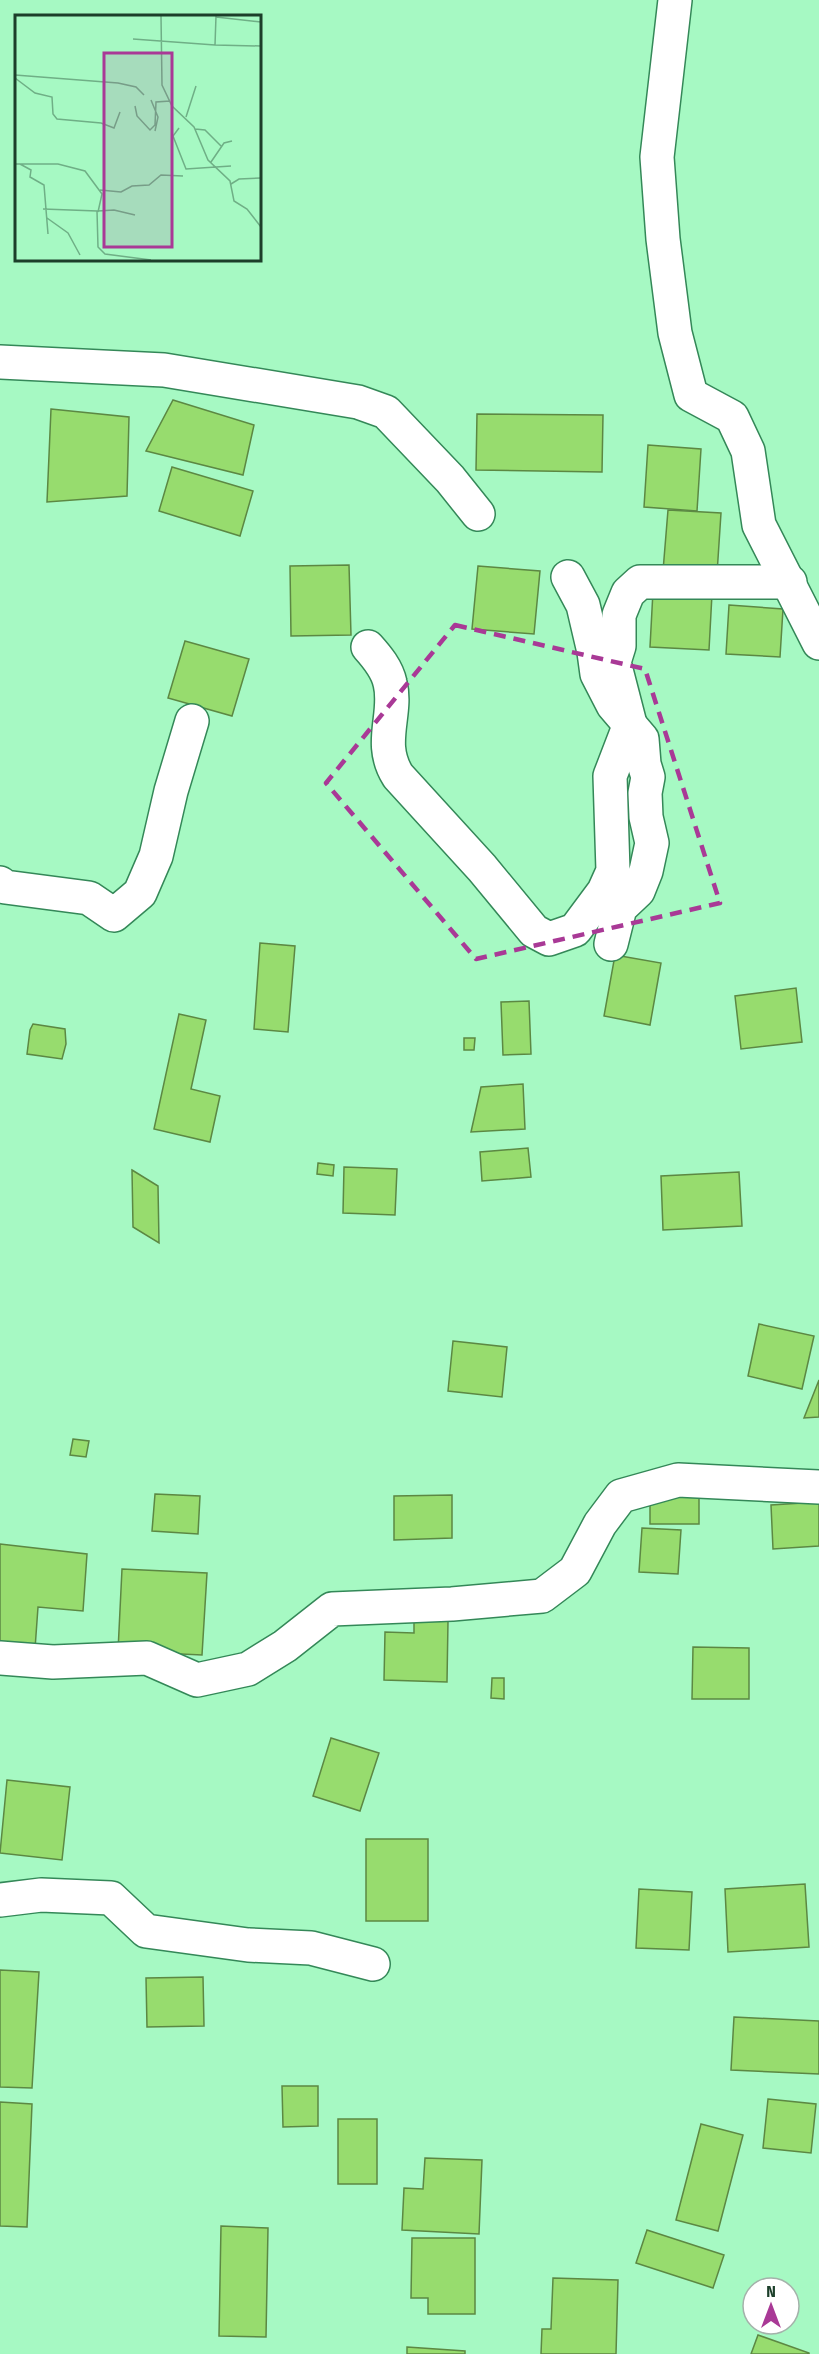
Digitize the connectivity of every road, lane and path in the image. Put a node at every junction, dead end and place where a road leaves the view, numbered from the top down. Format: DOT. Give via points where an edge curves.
graph roads {
  1 [pos="675,0"];
  2 [pos="0,362"];
  3 [pos="478,514"];
  4 [pos="568,577"];
  5 [pos="790,582"];
  6 [pos="819,643"];
  7 [pos="368,647"];
  8 [pos="192,721"];
  9 [pos="630,724"];
  10 [pos="0,883"];
  11 [pos="611,944"];
  12 [pos="819,1487"];
  13 [pos="0,1658"];
  14 [pos="0,1900"];
  15 [pos="373,1964"];
  1 -- 5 [label="street" via="657,157 675,333 691,395 732,417 747,451 759,525"];
  2 -- 3 [label="street" via="164,370 358,402 386,412"];
  4 -- 9 [label="street" via="583,605 597,674 613,705"];
  5 -- 6 [label="street"];
  5 -- 9 [label="street" via="640,582 628,593 619,615 619,646 614,662"];
  7 -- 9 [label="street" via="390,683 391,765 534,931 549,939 575,930 604,891 613,871 610,776"];
  8 -- 10 [label="street" via="156,856 140,892 114,915 89,898 5,887"];
  9 -- 11 [label="street" via="642,739 648,777 646,817 652,843 638,891 620,908"];
  12 -- 13 [label="street" via="678,1480 621,1496 600,1524 575,1571 542,1596 332,1609 249,1669 196,1680 147,1658 52,1662"];
  14 -- 15 [label="street" via="41,1895 111,1898 146,1931 248,1945 311,1948"];
}
